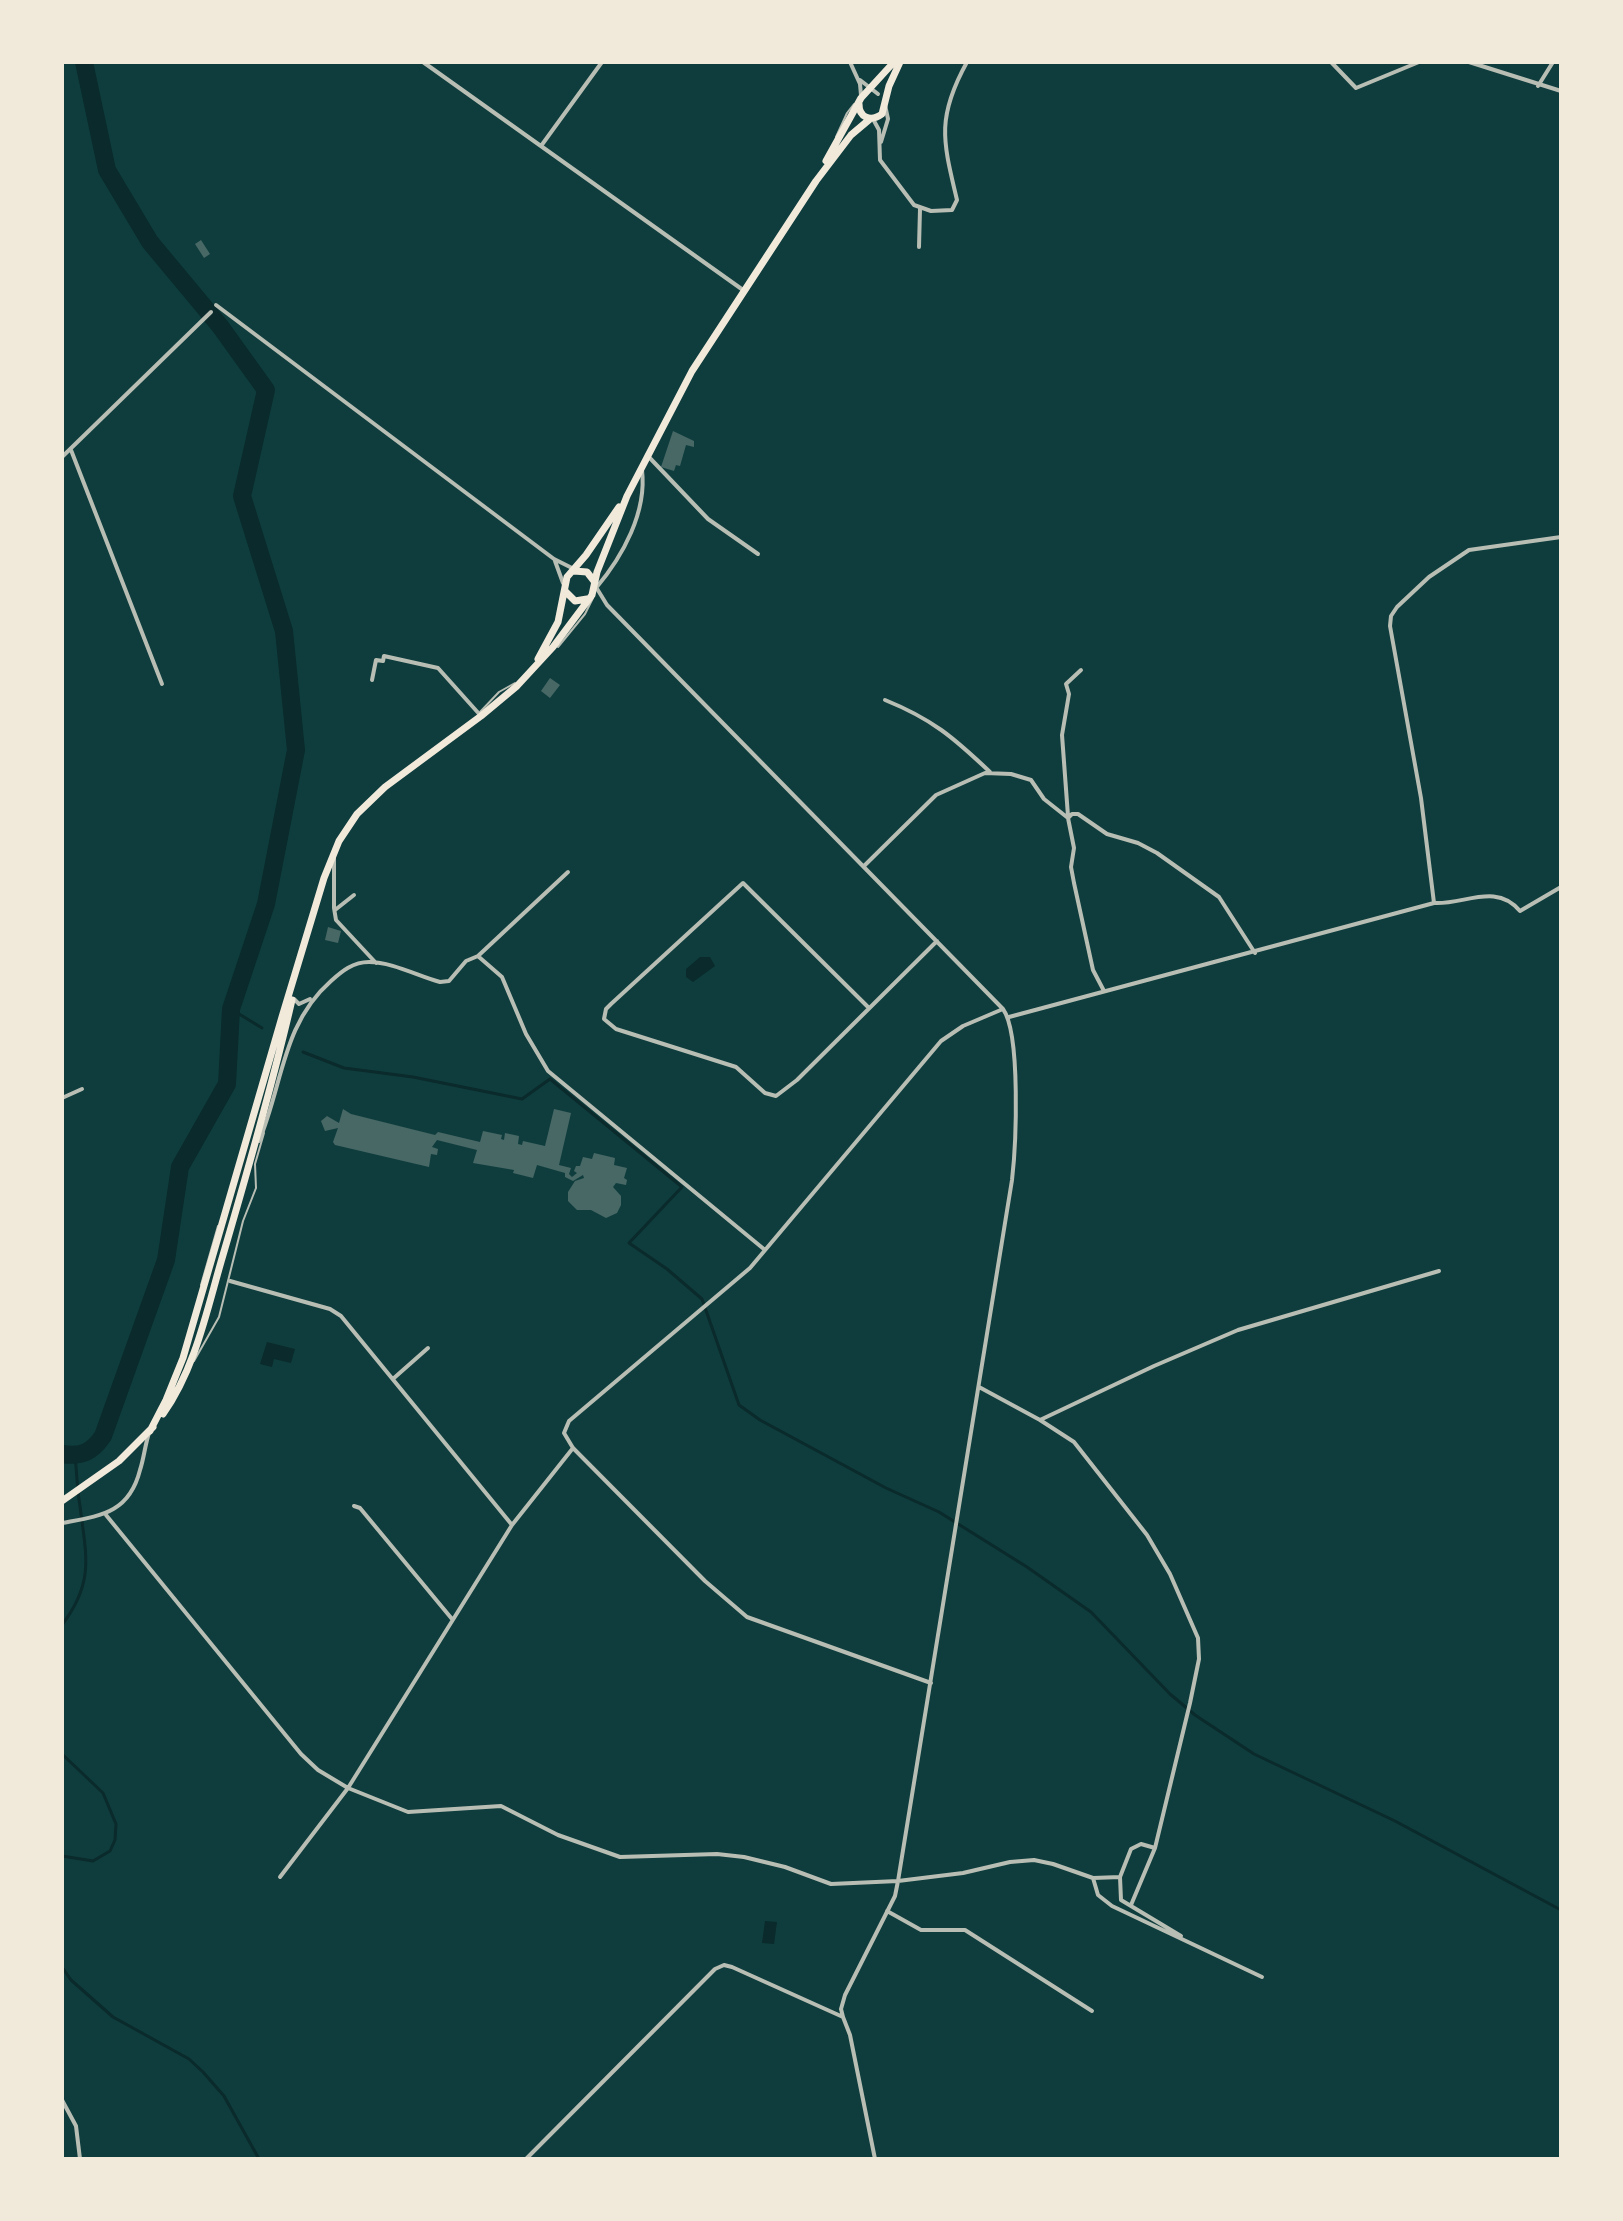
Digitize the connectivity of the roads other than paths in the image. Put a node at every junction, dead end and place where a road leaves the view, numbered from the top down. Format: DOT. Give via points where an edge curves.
graph roads {
  1 [pos="423,62"];
  2 [pos="602,62"];
  3 [pos="850,62"];
  4 [pos="897,62"];
  5 [pos="967,62"];
  6 [pos="1331,62"];
  7 [pos="1419,62"];
  8 [pos="1469,62"];
  9 [pos="1553,62"];
  10 [pos="858,78"];
  11 [pos="1538,86"];
  12 [pos="1561,91"];
  13 [pos="866,96"];
  14 [pos="885,103"];
  15 [pos="872,119"];
  16 [pos="880,144"];
  17 [pos="541,146"];
  18 [pos="816,181"];
  19 [pos="920,209"];
  20 [pos="919,247"];
  21 [pos="743,290"];
  22 [pos="216,305"];
  23 [pos="211,312"];
  24 [pos="71,450"];
  25 [pos="647,455"];
  26 [pos="62,457"];
  27 [pos="642,466"];
  28 [pos="627,496"];
  29 [pos="1561,537"];
  30 [pos="758,554"];
  31 [pos="554,559"];
  32 [pos="575,568"];
  33 [pos="564,587"];
  34 [pos="595,587"];
  35 [pos="588,601"];
  36 [pos="607,605"];
  37 [pos="1081,670"];
  38 [pos="526,677"];
  39 [pos="372,680"];
  40 [pos="162,684"];
  41 [pos="885,700"];
  42 [pos="480,715"];
  43 [pos="992,773"];
  44 [pos="1068,818"];
  45 [pos="333,852"];
  46 [pos="864,866"];
  47 [pos="568,872"];
  48 [pos="1561,887"];
  49 [pos="354,895"];
  50 [pos="1434,903"];
  51 [pos="334,912"];
  52 [pos="937,941"];
  53 [pos="1255,953"];
  54 [pos="478,956"];
  55 [pos="376,963"];
  56 [pos="300,964"];
  57 [pos="1104,991"];
  58 [pos="292,998"];
  59 [pos="312,998"];
  60 [pos="869,1008"];
  61 [pos="1003,1009"];
  62 [pos="1009,1017"];
  63 [pos="274,1073"];
  64 [pos="82,1089"];
  65 [pos="62,1098"];
  66 [pos="268,1119"];
  67 [pos="250,1162"];
  68 [pos="765,1250"];
  69 [pos="1439,1271"];
  70 [pos="230,1281"];
  71 [pos="428,1348"];
  72 [pos="393,1379"];
  73 [pos="180,1387"];
  74 [pos="979,1387"];
  75 [pos="1040,1420"];
  76 [pos="150,1431"];
  77 [pos="573,1448"];
  78 [pos="62,1501"];
  79 [pos="354,1506"];
  80 [pos="106,1515"];
  81 [pos="62,1523"];
  82 [pos="512,1525"];
  83 [pos="452,1619"];
  84 [pos="931,1683"];
  85 [pos="348,1788"];
  86 [pos="1155,1848"];
  87 [pos="280,1877"];
  88 [pos="1120,1877"];
  89 [pos="1093,1878"];
  90 [pos="898,1881"];
  91 [pos="1131,1905"];
  92 [pos="887,1911"];
  93 [pos="1184,1939"];
  94 [pos="1262,1977"];
  95 [pos="1092,2011"];
  96 [pos="843,2017"];
  97 [pos="62,2100"];
  98 [pos="80,2159"];
  99 [pos="526,2159"];
  100 [pos="875,2159"];
  1 -- 17 [label="street"];
  2 -- 17 [label="street"];
  3 -- 10 [label="street"];
  4 -- 13 [label="main road"];
  4 -- 14 [label="main road"];
  5 -- 19 [label="street" via="945,122 956,205 945,212"];
  6 -- 7 [label="street" via="1356,88"];
  8 -- 11 [label="street"];
  9 -- 11 [label="street"];
  10 -- 13 [label="street"];
  10 -- 13 [label="street"];
  11 -- 12 [label="street"];
  13 -- 14 [label="main road"];
  13 -- 15 [label="main road" via="861,114"];
  13 -- 18 [label="main road"];
  14 -- 15 [label="main road" via="882,114"];
  14 -- 16 [label="street" via="888,122"];
  15 -- 16 [label="street"];
  15 -- 18 [label="main road" via="851,135"];
  16 -- 19 [label="street" via="880,160"];
  17 -- 21 [label="street"];
  18 -- 21 [label="main road"];
  19 -- 20 [label="street"];
  21 -- 25 [label="main road"];
  22 -- 31 [label="street"];
  23 -- 24 [label="street"];
  24 -- 26 [label="street"];
  24 -- 40 [label="street"];
  25 -- 27 [label="main road"];
  25 -- 30 [label="street" via="708,519"];
  27 -- 28 [label="main road"];
  27 -- 34 [label="street" via="644,494 636,518 619,556"];
  28 -- 32 [label="main road"];
  28 -- 34 [label="main road"];
  29 -- 50 [label="street" via="1469,550 1429,577 1391,616"];
  31 -- 32 [label="street"];
  31 -- 33 [label="street"];
  32 -- 33 [label="main road"];
  32 -- 34 [label="main road" via="590,574"];
  33 -- 35 [label="main road" via="570,599"];
  33 -- 38 [label="main road" via="558,622"];
  34 -- 35 [label="main road"];
  34 -- 36 [label="street"];
  35 -- 36 [label="street"];
  35 -- 38 [label="main road"];
  36 -- 46 [label="street"];
  37 -- 44 [label="street" via="1066,684 1062,735"];
  38 -- 42 [label="main road"];
  39 -- 42 [label="street" via="376,660 383,661 384,656 432,665"];
  41 -- 43 [label="street" via="953,737"];
  42 -- 45 [label="main road" via="374,796"];
  43 -- 44 [label="street" via="1031,780"];
  43 -- 46 [label="street" via="936,795"];
  44 -- 53 [label="street" via="1078,814 1182,870 1219,897"];
  44 -- 57 [label="street" via="1074,883 1093,970"];
  45 -- 51 [label="street"];
  45 -- 56 [label="main road"];
  46 -- 52 [label="street"];
  47 -- 54 [label="street"];
  48 -- 50 [label="street" via="1520,911 1503,897 1488,895"];
  49 -- 51 [label="street"];
  50 -- 53 [label="street"];
  51 -- 55 [label="street" via="338,924"];
  52 -- 60 [label="street"];
  52 -- 61 [label="street"];
  53 -- 57 [label="street"];
  54 -- 55 [label="street" via="446,982"];
  54 -- 68 [label="street" via="502,977 548,1071"];
  55 -- 59 [label="street" via="352,965"];
  56 -- 58 [label="main road"];
  56 -- 76 [label="main road" via="176,1378"];
  57 -- 62 [label="street"];
  58 -- 59 [label="street" via="299,1004"];
  58 -- 63 [label="main road"];
  59 -- 66 [label="street" via="293,1033"];
  60 -- 60 [label="street" via="743,883 604,1015 616,1029 736,1067 772,1096 783,1092"];
  61 -- 62 [label="street"];
  61 -- 68 [label="street" via="941,1041"];
  62 -- 74 [label="street" via="1014,1161"];
  63 -- 66 [label="lane"];
  63 -- 67 [label="main road"];
  64 -- 65 [label="street"];
  66 -- 67 [label="street"];
  66 -- 70 [label="lane" via="255,1164 256,1188"];
  67 -- 73 [label="main road"];
  68 -- 77 [label="street" via="734,1284 569,1421 564,1433"];
  69 -- 75 [label="street" via="1238,1330"];
  70 -- 72 [label="street" via="330,1309"];
  70 -- 73 [label="lane" via="217,1321"];
  71 -- 72 [label="street"];
  72 -- 82 [label="street"];
  73 -- 76 [label="main road"];
  74 -- 75 [label="street"];
  74 -- 84 [label="street"];
  75 -- 86 [label="street" via="1074,1442 1147,1535 1198,1638 1187,1720"];
  76 -- 78 [label="main road" via="100,1476"];
  76 -- 80 [label="street" via="135,1484"];
  77 -- 82 [label="street"];
  77 -- 84 [label="street" via="747,1617"];
  79 -- 83 [label="street"];
  80 -- 81 [label="street"];
  80 -- 85 [label="street" via="301,1754"];
  82 -- 83 [label="street"];
  83 -- 85 [label="street"];
  84 -- 90 [label="street"];
  85 -- 87 [label="street"];
  85 -- 90 [label="street" via="408,1812 501,1806 558,1835 620,1857 717,1854 771,1864 831,1884"];
  86 -- 88 [label="street" via="1141,1844 1131,1849"];
  86 -- 91 [label="street"];
  88 -- 89 [label="street"];
  88 -- 91 [label="street" via="1121,1900"];
  89 -- 90 [label="street" via="1034,1860"];
  89 -- 93 [label="street" via="1098,1895 1112,1906"];
  90 -- 92 [label="street"];
  91 -- 93 [label="street"];
  92 -- 95 [label="street" via="921,1930 965,1930"];
  92 -- 96 [label="street" via="845,1995"];
  93 -- 94 [label="street"];
  96 -- 99 [label="street" via="732,1967 715,1969"];
  96 -- 100 [label="street"];
  97 -- 98 [label="street" via="76,2126"];
}
